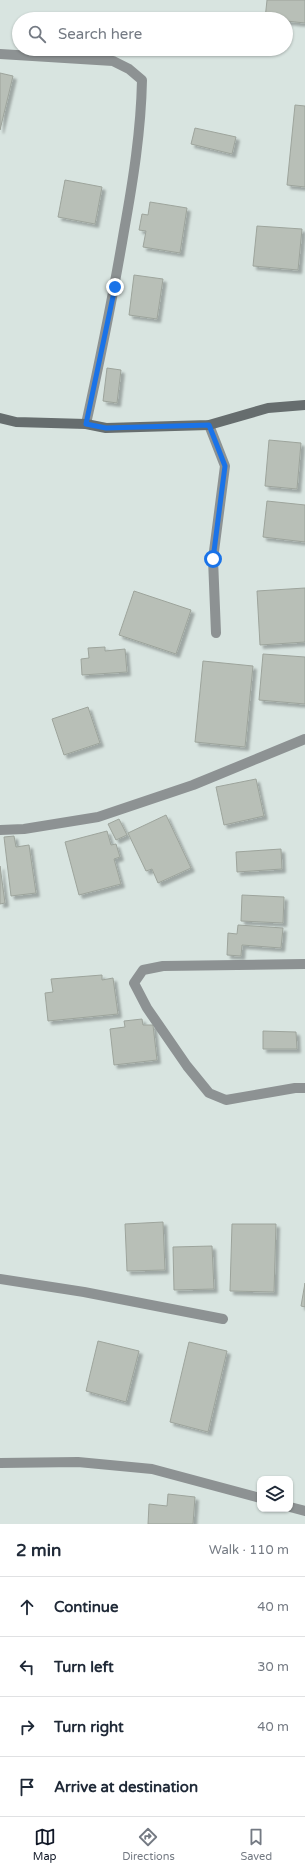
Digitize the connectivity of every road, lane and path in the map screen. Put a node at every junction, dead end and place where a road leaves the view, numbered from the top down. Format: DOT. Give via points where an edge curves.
graph roads {
  1 [pos="0,54"];
  2 [pos="12,55"];
  3 [pos="38,56"];
  4 [pos="305,405"];
  5 [pos="0,418"];
  6 [pos="86,424"];
  7 [pos="209,425"];
  8 [pos="216,633"];
  9 [pos="305,739"];
  10 [pos="0,830"];
  11 [pos="305,964"];
  12 [pos="305,1088"];
  13 [pos="0,1279"];
  14 [pos="223,1319"];
  15 [pos="0,1463"];
  16 [pos="257,1497"];
  17 [pos="293,1508"];
  18 [pos="305,1511"];
  1 -- 2 [label="street"];
  3 -- 6 [label="street" via="113,60 142,80 142,107 133,180 115,287"];
  4 -- 7 [label="street" via="268,408"];
  5 -- 6 [label="street" via="16,422"];
  6 -- 7 [label="street" via="106,428"];
  7 -- 8 [label="street" via="225,466 213,559"];
  9 -- 10 [label="street" via="193,785 98,817 24,829"];
  11 -- 12 [label="street" via="163,966 143,970 134,983 151,1015 209,1093 226,1100"];
  13 -- 14 [label="street" via="84,1292"];
  15 -- 16 [label="street" via="78,1462 152,1469"];
  17 -- 18 [label="street"];
}
